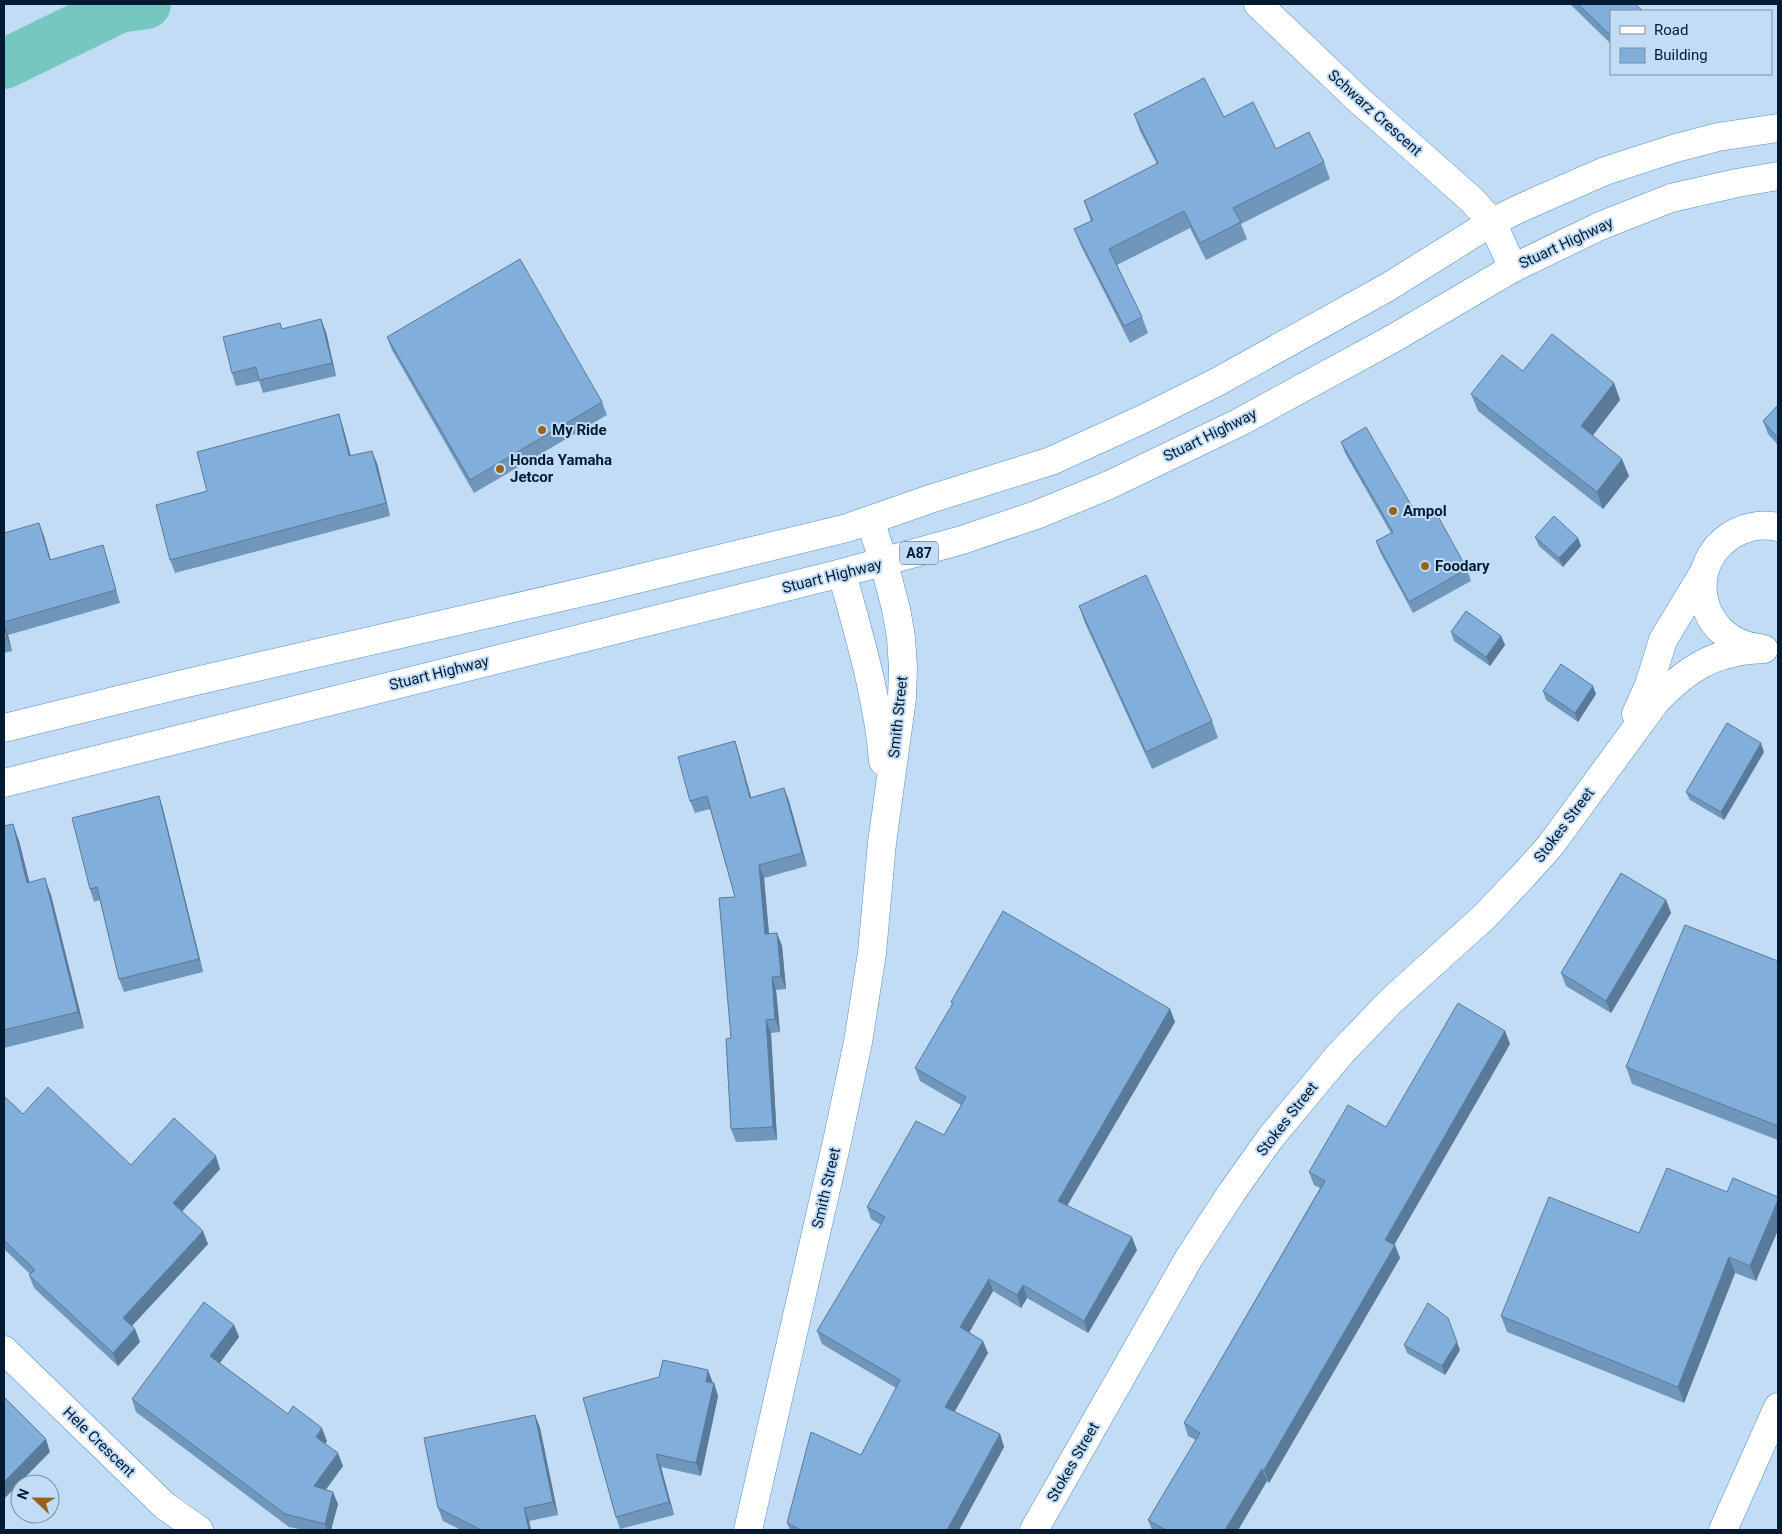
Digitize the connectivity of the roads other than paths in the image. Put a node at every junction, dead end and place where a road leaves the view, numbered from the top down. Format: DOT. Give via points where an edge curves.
graph roads {
  1 [pos="1258,4"];
  2 [pos="1778,128"];
  3 [pos="1778,176"];
  4 [pos="1492,222"];
  5 [pos="1514,268"];
  6 [pos="870,520"];
  7 [pos="1778,527"];
  8 [pos="830,532"];
  9 [pos="884,562"];
  10 [pos="1704,572"];
  11 [pos="842,573"];
  12 [pos="1774,648"];
  13 [pos="4,728"];
  14 [pos="1610,762"];
  15 [pos="4,783"];
  16 [pos="882,843"];
  17 [pos="4,1350"];
  18 [pos="1778,1407"];
  19 [pos="199,1530"];
  20 [pos="748,1530"];
  21 [pos="1034,1530"];
  22 [pos="1723,1530"];
  1 -- 4 [label="main road, Schwarz Crescent"];
  2 -- 4 [label="main road" via="1718,137 1605,171"];
  3 -- 5 [label="main road, Stuart Highway / A87" via="1671,198 1600,226"];
  4 -- 5 [label="main road, Schwarz Crescent"];
  4 -- 6 [label="main road" via="1388,288 1143,419 1051,461"];
  5 -- 9 [label="main road, Stuart Highway / A87" via="1238,423 1109,485 1036,515"];
  6 -- 8 [label="main road"];
  6 -- 9 [label="main road, Smith Street"];
  7 -- 10 [label="main road" via="1744,528 1729,536 1708,559"];
  8 -- 11 [label="main road, Smith Street"];
  8 -- 13 [label="main road"];
  9 -- 11 [label="main road, Stuart Highway / A87"];
  9 -- 16 [label="main road, Smith Street" via="901,636 903,668 898,733"];
  10 -- 12 [label="main road" via="1704,602 1720,631 1734,642 1748,647"];
  10 -- 14 [label="main road" via="1663,640 1649,685"];
  11 -- 15 [label="main road, Stuart Highway / A87"];
  11 -- 16 [label="main road, Smith Street" via="880,726"];
  12 -- 14 [label="main road" via="1732,652 1687,672 1657,700"];
  14 -- 21 [label="main road, Stokes Street" via="1550,846 1524,876 1484,917 1391,1000 1340,1054 1271,1137 1190,1258"];
  16 -- 20 [label="main road, Smith Street" via="872,953 858,1042"];
  17 -- 19 [label="main road, Hele Crescent" via="165,1506"];
  18 -- 22 [label="main road"];
}
